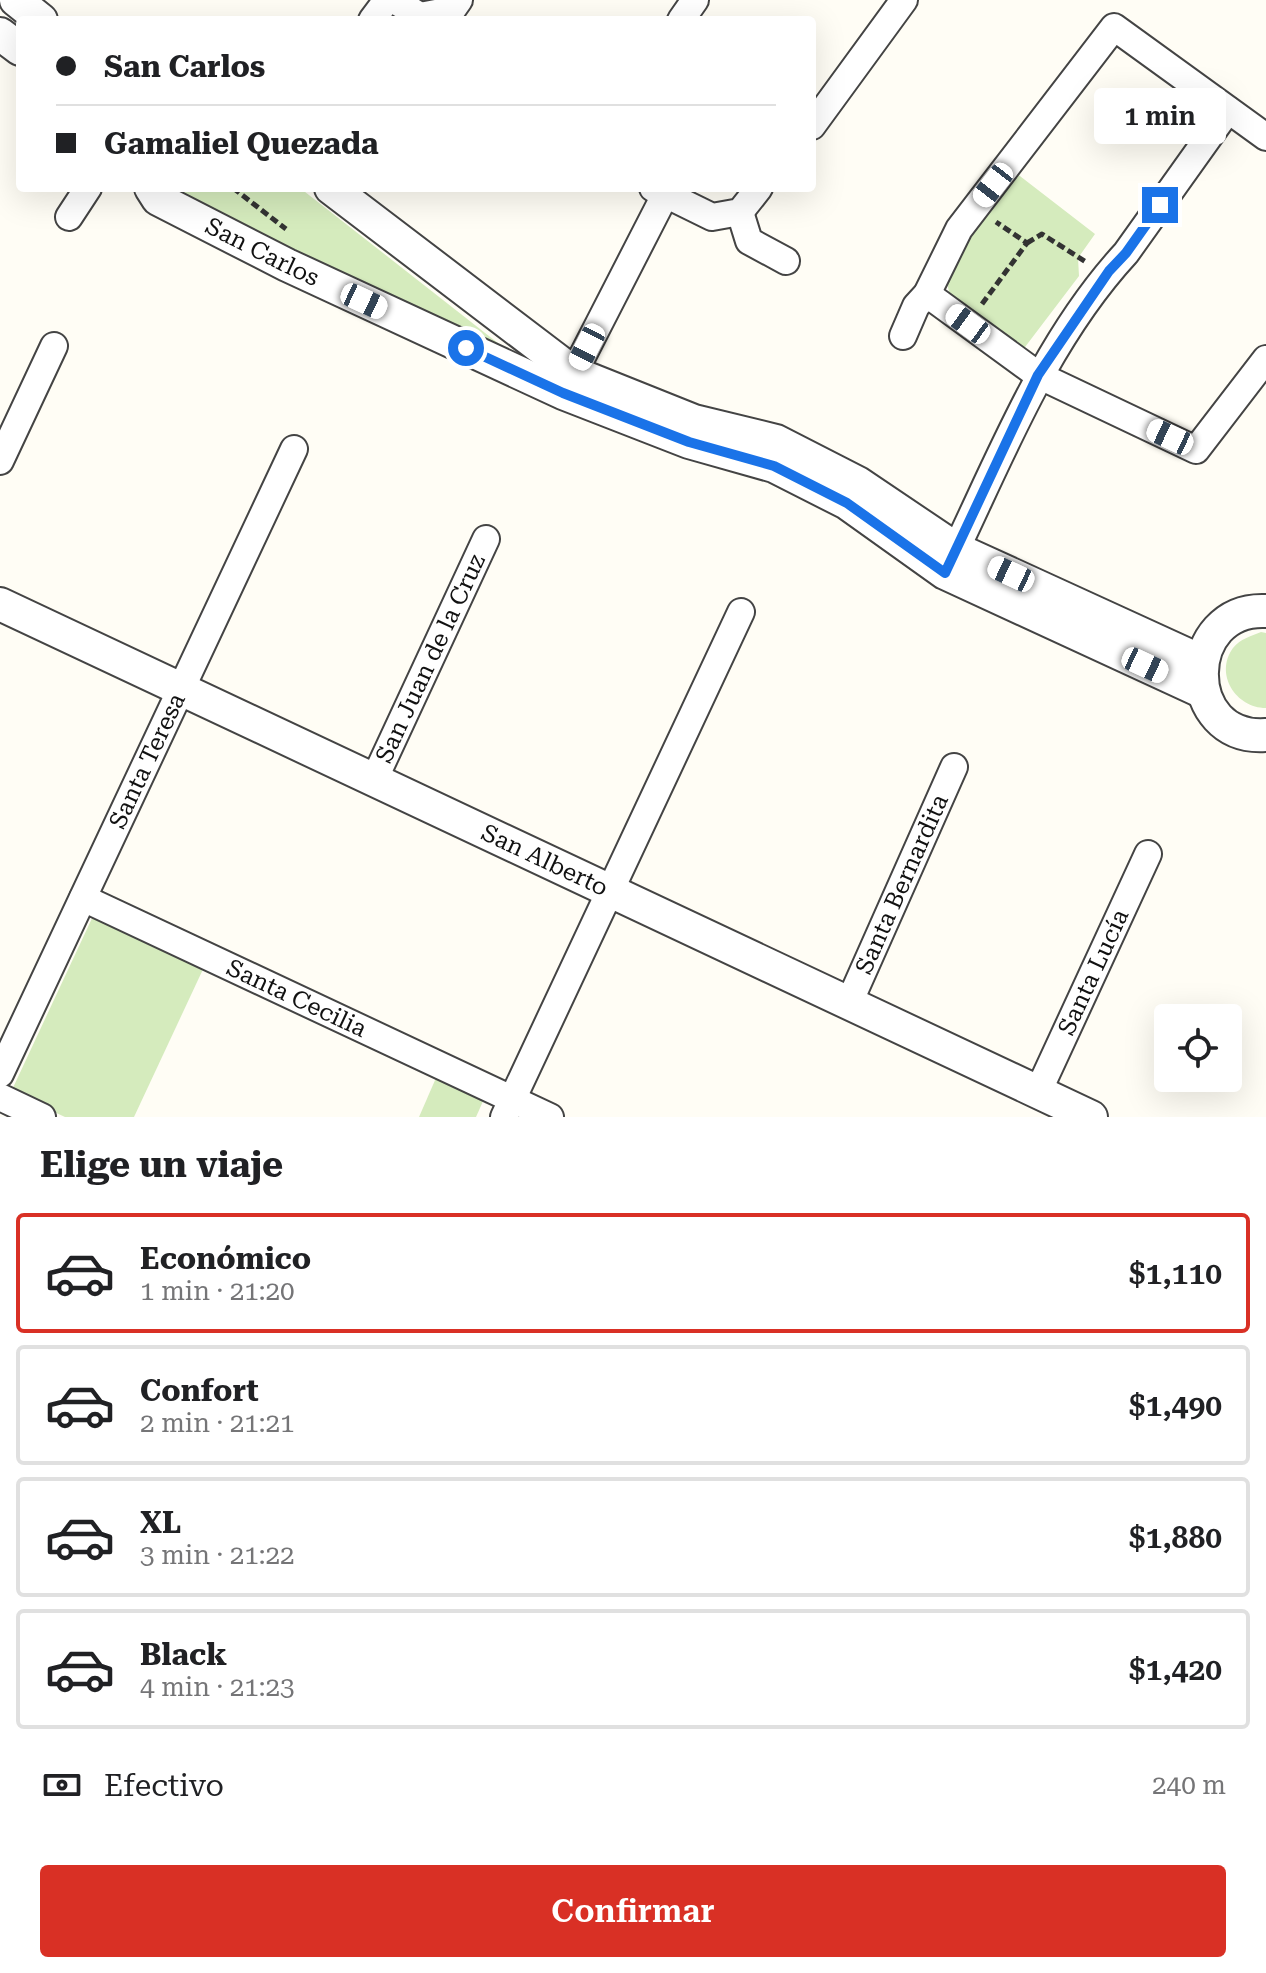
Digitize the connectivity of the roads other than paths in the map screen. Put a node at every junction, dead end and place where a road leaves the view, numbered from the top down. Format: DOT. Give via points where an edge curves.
graph roads {
  1 [pos="16,0"];
  2 [pos="394,0"];
  3 [pos="459,0"];
  4 [pos="904,0"];
  5 [pos="36,16"];
  6 [pos="1228,110"];
  7 [pos="816,121"];
  8 [pos="1266,137"];
  9 [pos="85,192"];
  10 [pos="154,192"];
  11 [pos="336,192"];
  12 [pos="659,192"];
  13 [pos="756,192"];
  14 [pos="740,212"];
  15 [pos="69,217"];
  16 [pos="786,261"];
  17 [pos="927,294"];
  18 [pos="903,336"];
  19 [pos="54,346"];
  20 [pos="1266,359"];
  21 [pos="1038,375"];
  22 [pos="568,383"];
  23 [pos="294,449"];
  24 [pos="0,461"];
  25 [pos="486,539"];
  26 [pos="950,561"];
  27 [pos="0,604"];
  28 [pos="1266,611"];
  29 [pos="741,612"];
  30 [pos="1202,676"];
  31 [pos="181,689"];
  32 [pos="1266,735"];
  33 [pos="954,767"];
  34 [pos="374,780"];
  35 [pos="1148,854"];
  36 [pos="610,891"];
  37 [pos="83,898"];
  38 [pos="849,1003"];
  39 [pos="0,1074"];
  40 [pos="1038,1092"];
  41 [pos="0,1097"];
  42 [pos="508,1108"];
  43 [pos="42,1117"];
  44 [pos="550,1117"];
  45 [pos="1091,1117"];
  1 -- 5 [label="street"];
  2 -- 3 [label="street" via="420,16 452,10"];
  4 -- 7 [label="street"];
  6 -- 8 [label="street"];
  6 -- 17 [label="street" via="1114,27 959,229"];
  6 -- 21 [label="street"];
  9 -- 15 [label="street"];
  10 -- 22 [label="street, San Carlos" via="158,199 287,265"];
  11 -- 22 [label="street, San Carlos"];
  12 -- 14 [label="street" via="712,217"];
  12 -- 22 [label="street"];
  13 -- 14 [label="street"];
  14 -- 16 [label="street" via="749,241"];
  17 -- 18 [label="street"];
  17 -- 21 [label="street"];
  19 -- 24 [label="street"];
  20 -- 21 [label="street" via="1196,450"];
  21 -- 26 [label="street"];
  22 -- 26 [label="street, San Carlos" via="776,441 858,483"];
  23 -- 31 [label="street, Santa Teresa"];
  25 -- 34 [label="street, San Juan de la Cruz"];
  26 -- 30 [label="street, San Carlos"];
  27 -- 31 [label="street, San Alberto"];
  28 -- 30 [label="street" via="1241,615 1223,626 1209,642"];
  29 -- 36 [label="street"];
  30 -- 32 [label="street, San Carlos" via="1211,709 1224,723 1240,732"];
  31 -- 34 [label="street, San Alberto"];
  31 -- 37 [label="street, Santa Teresa"];
  33 -- 38 [label="street, Santa Bernardita"];
  34 -- 36 [label="street, San Alberto"];
  35 -- 40 [label="street, Santa Lucía"];
  36 -- 38 [label="street, San Alberto"];
  36 -- 42 [label="street"];
  37 -- 39 [label="street, Santa Teresa"];
  37 -- 42 [label="street, Santa Cecilia"];
  38 -- 40 [label="street, San Alberto"];
  40 -- 45 [label="street, San Alberto"];
  41 -- 43 [label="street"];
  42 -- 44 [label="street, Santa Cecilia"];
}
